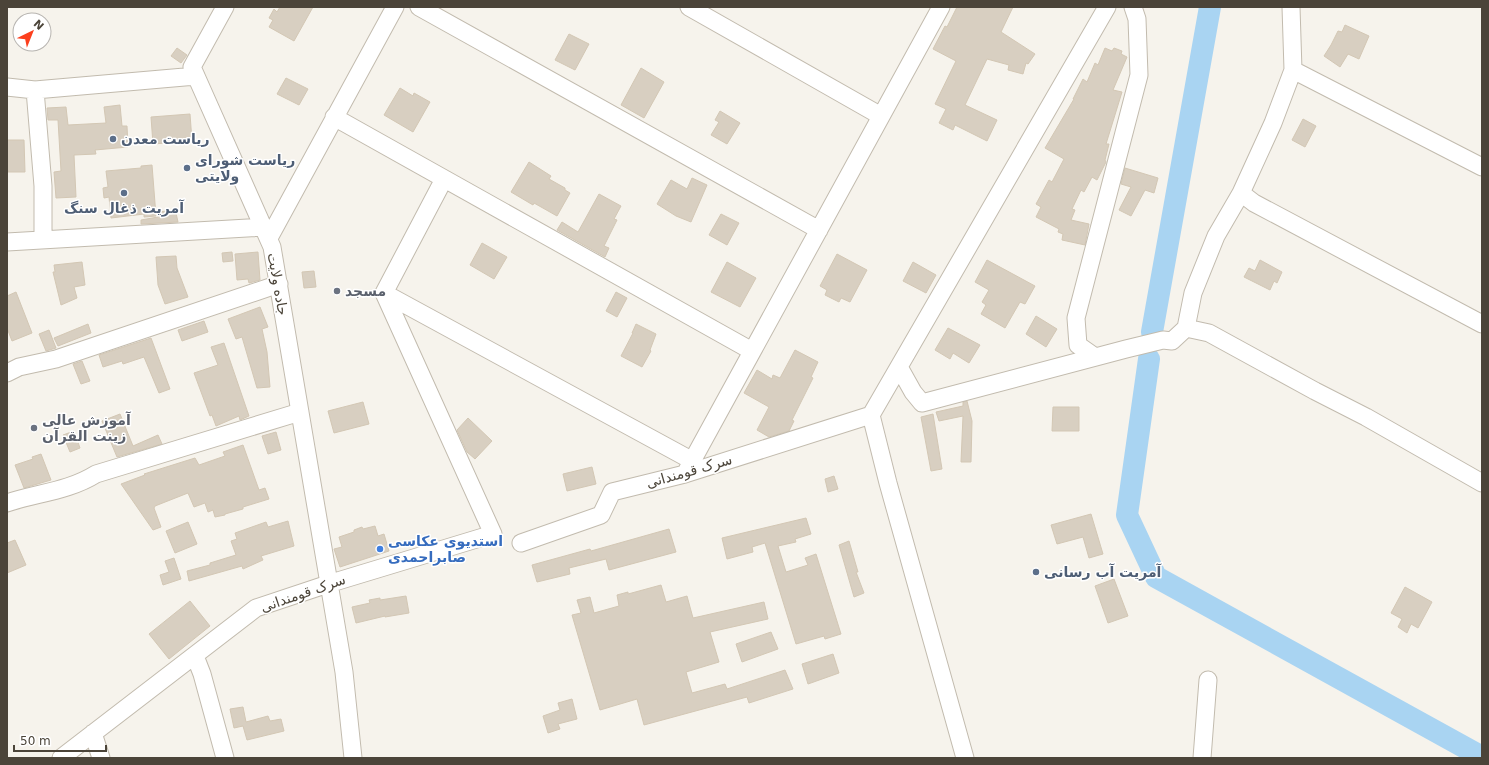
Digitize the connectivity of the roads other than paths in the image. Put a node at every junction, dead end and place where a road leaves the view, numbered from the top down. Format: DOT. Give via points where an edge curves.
graph roads {
  1 [pos="225,7"];
  2 [pos="395,7"];
  3 [pos="419,7"];
  4 [pos="689,7"];
  5 [pos="941,7"];
  6 [pos="1106,7"];
  7 [pos="1133,7"];
  8 [pos="1291,7"];
  9 [pos="1293,70"];
  10 [pos="196,76"];
  11 [pos="7,87"];
  12 [pos="35,90"];
  13 [pos="881,116"];
  14 [pos="334,117"];
  15 [pos="1482,167"];
  16 [pos="444,179"];
  17 [pos="1241,193"];
  18 [pos="819,230"];
  19 [pos="266,232"];
  20 [pos="43,240"];
  21 [pos="7,242"];
  22 [pos="278,284"];
  23 [pos="384,292"];
  24 [pos="1482,324"];
  25 [pos="1186,328"];
  26 [pos="752,351"];
  27 [pos="1095,357"];
  28 [pos="899,367"];
  29 [pos="7,373"];
  30 [pos="300,412"];
  31 [pos="871,415"];
  32 [pos="688,467"];
  33 [pos="1482,483"];
  34 [pos="7,503"];
  35 [pos="520,542"];
  36 [pos="328,584"];
  37 [pos="195,656"];
  38 [pos="1208,680"];
  39 [pos="93,733"];
  40 [pos="61,758"];
  41 [pos="100,758"];
  42 [pos="225,758"];
  43 [pos="353,758"];
  44 [pos="965,758"];
  45 [pos="1202,758"];
  1 -- 10 [label="street, جاده ولایت" via="192,67"];
  2 -- 14 [label="street"];
  3 -- 18 [label="street"];
  4 -- 13 [label="street"];
  5 -- 13 [label="street"];
  6 -- 28 [label="street"];
  7 -- 27 [label="street" via="1137,19 1139,75 1076,318 1078,345"];
  8 -- 9 [label="street"];
  9 -- 15 [label="street"];
  9 -- 17 [label="street" via="1273,123"];
  10 -- 12 [label="street"];
  10 -- 19 [label="street, جاده ولایت"];
  11 -- 12 [label="street"];
  12 -- 20 [label="street" via="43,186"];
  13 -- 18 [label="street"];
  14 -- 16 [label="street"];
  14 -- 19 [label="street"];
  16 -- 23 [label="street"];
  16 -- 26 [label="street"];
  17 -- 24 [label="street" via="1254,203"];
  17 -- 25 [label="street" via="1216,236 1193,293"];
  18 -- 26 [label="street"];
  19 -- 20 [label="street"];
  19 -- 22 [label="street, جاده ولایت" via="272,247"];
  20 -- 21 [label="street"];
  22 -- 29 [label="street"];
  22 -- 30 [label="street, جاده ولایت"];
  23 -- 32 [label="street"];
  23 -- 36 [label="street, سرک قومندانی" via="493,534"];
  25 -- 27 [label="street" via="1172,341 1163,340"];
  25 -- 33 [label="street" via="1209,333"];
  26 -- 32 [label="street"];
  27 -- 28 [label="street" via="922,402 913,392"];
  28 -- 31 [label="street"];
  30 -- 34 [label="street" via="96,474 85,481 50,492"];
  30 -- 36 [label="street, جاده ولایت"];
  31 -- 32 [label="street, سرک قومندانی"];
  31 -- 44 [label="street"];
  32 -- 35 [label="street, سرک قومندانی" via="612,492 601,515"];
  36 -- 37 [label="street, سرک قومندانی" via="256,608"];
  36 -- 43 [label="street, جاده ولایت" via="344,672"];
  37 -- 39 [label="street, سرک قومندانی"];
  37 -- 42 [label="street"];
  38 -- 45 [label="street"];
  39 -- 40 [label="street, سرک قومندانی"];
  39 -- 41 [label="street"];
}
